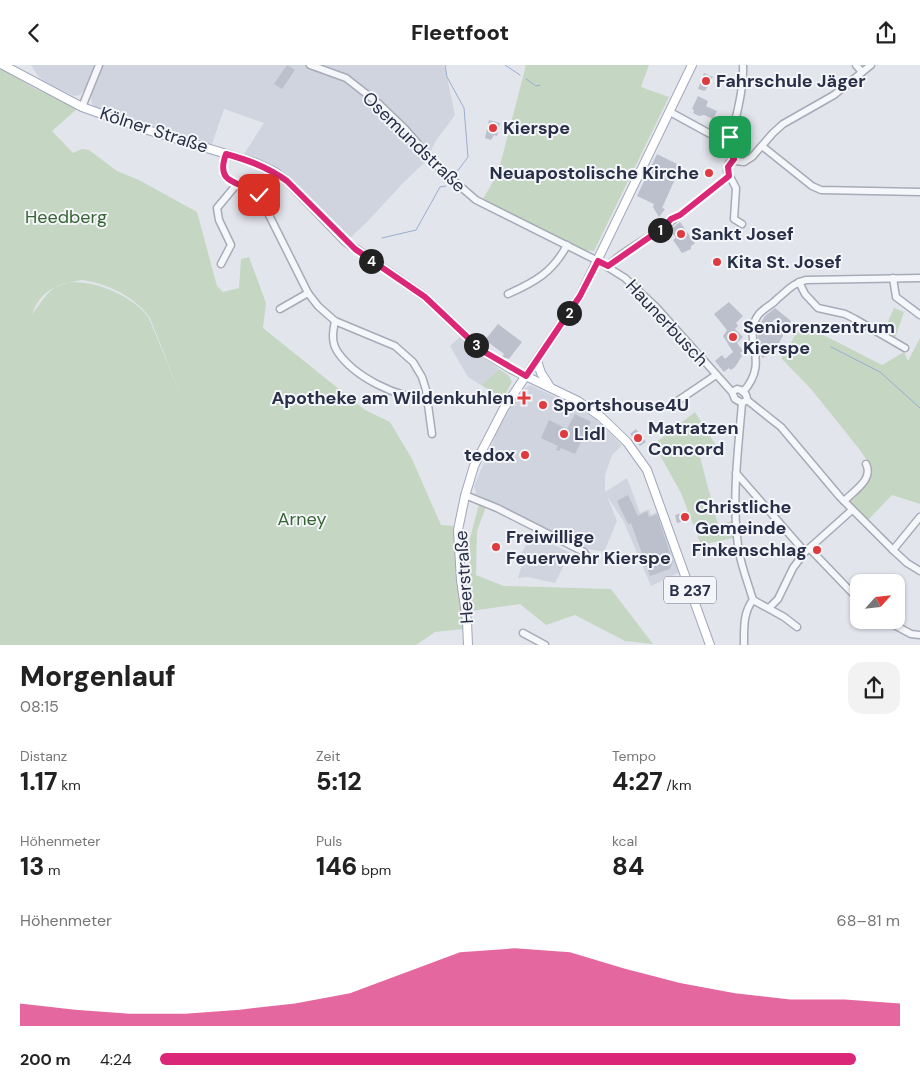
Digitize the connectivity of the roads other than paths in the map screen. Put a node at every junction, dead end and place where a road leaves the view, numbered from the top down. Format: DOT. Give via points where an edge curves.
graph roads {
  1 [pos="3,65"];
  2 [pos="99,65"];
  3 [pos="310,65"];
  4 [pos="692,65"];
  5 [pos="743,65"];
  6 [pos="856,65"];
  7 [pos="872,65"];
  8 [pos="862,72"];
  9 [pos="82,107"];
  10 [pos="670,112"];
  11 [pos="724,144"];
  12 [pos="762,147"];
  13 [pos="226,154"];
  14 [pos="734,159"];
  15 [pos="729,176"];
  16 [pos="237,184"];
  17 [pos="920,192"];
  18 [pos="742,224"];
  19 [pos="567,245"];
  20 [pos="598,261"];
  21 [pos="221,264"];
  22 [pos="608,266"];
  23 [pos="893,278"];
  24 [pos="920,278"];
  25 [pos="799,282"];
  26 [pos="308,293"];
  27 [pos="508,294"];
  28 [pos="280,309"];
  29 [pos="920,315"];
  30 [pos="335,321"];
  31 [pos="905,348"];
  32 [pos="536,361"];
  33 [pos="716,375"];
  34 [pos="526,376"];
  35 [pos="551,388"];
  36 [pos="732,392"];
  37 [pos="743,392"];
  38 [pos="428,399"];
  39 [pos="745,401"];
  40 [pos="676,402"];
  41 [pos="432,434"];
  42 [pos="866,464"];
  43 [pos="736,473"];
  44 [pos="465,495"];
  45 [pos="844,501"];
  46 [pos="852,510"];
  47 [pos="920,517"];
  48 [pos="893,550"];
  49 [pos="808,551"];
  50 [pos="590,560"];
  51 [pos="920,571"];
  52 [pos="850,591"];
  53 [pos="753,599"];
  54 [pos="769,608"];
  55 [pos="797,627"];
  56 [pos="902,629"];
  57 [pos="523,633"];
  58 [pos="920,635"];
  59 [pos="468,645"];
  60 [pos="545,645"];
  61 [pos="710,645"];
  62 [pos="744,645"];
  1 -- 9 [label="main road, B 237"];
  2 -- 9 [label="street"];
  3 -- 19 [label="street, Osemundstraße" via="346,78 378,103 439,168 476,200"];
  4 -- 10 [label="main road, Heerstraße"];
  5 -- 11 [label="street" via="742,86 730,137"];
  6 -- 8 [label="street"];
  7 -- 8 [label="street"];
  8 -- 12 [label="street" via="834,95 783,124"];
  9 -- 13 [label="main road, Kölner Straße / B 237"];
  10 -- 11 [label="street"];
  10 -- 20 [label="main road, Heerstraße"];
  11 -- 14 [label="street"];
  12 -- 14 [label="street" via="748,161"];
  12 -- 17 [label="street" via="821,190"];
  13 -- 16 [label="street" via="223,173"];
  13 -- 34 [label="main road, Kölner Straße / B 237" via="275,172 355,249 425,297 481,350"];
  14 -- 15 [label="street" via="728,167"];
  15 -- 18 [label="street" via="736,188 734,219"];
  15 -- 22 [label="street"];
  16 -- 21 [label="street" via="217,208 231,245"];
  16 -- 26 [label="street" via="259,195"];
  19 -- 20 [label="street, Osemundstraße"];
  19 -- 27 [label="street" via="540,279"];
  20 -- 22 [label="street, Haunerbusch"];
  20 -- 32 [label="main road, Heerstraße" via="580,296"];
  22 -- 33 [label="street, Haunerbusch" via="640,291"];
  23 -- 24 [label="street"];
  23 -- 25 [label="street"];
  23 -- 29 [label="street" via="896,297"];
  25 -- 31 [label="street" via="818,308 845,314"];
  25 -- 37 [label="street" via="754,322 756,367"];
  26 -- 28 [label="street"];
  26 -- 30 [label="street" via="318,307"];
  30 -- 38 [label="street" via="395,346 413,362 422,377"];
  30 -- 38 [label="street" via="333,339 337,351 352,366 382,388 416,399"];
  32 -- 34 [label="main road, Heerstraße"];
  32 -- 35 [label="main road"];
  33 -- 36 [label="street, Haunerbusch"];
  33 -- 40 [label="street"];
  34 -- 35 [label="main road, Kölner Straße / B 237"];
  34 -- 44 [label="main road, Heerstraße" via="491,429"];
  35 -- 61 [label="main road, Kölner Straße / B 237" via="601,417 642,461"];
  36 -- 37 [label="street" via="737,389"];
  36 -- 39 [label="street, Haunerbusch" via="735,399"];
  37 -- 39 [label="street"];
  38 -- 41 [label="street"];
  39 -- 43 [label="street"];
  39 -- 45 [label="street" via="781,427"];
  42 -- 45 [label="street" via="868,477"];
  43 -- 49 [label="street"];
  43 -- 53 [label="street" via="738,545"];
  44 -- 50 [label="street" via="584,553"];
  44 -- 59 [label="main road, Heerstraße" via="458,530"];
  45 -- 46 [label="street"];
  46 -- 48 [label="street"];
  46 -- 49 [label="street"];
  47 -- 48 [label="street"];
  48 -- 51 [label="street"];
  49 -- 52 [label="street"];
  49 -- 54 [label="street" via="793,568 778,599"];
  53 -- 54 [label="street"];
  53 -- 62 [label="street" via="745,619"];
  54 -- 55 [label="street"];
  56 -- 58 [label="street"];
  57 -- 60 [label="street"];
}
